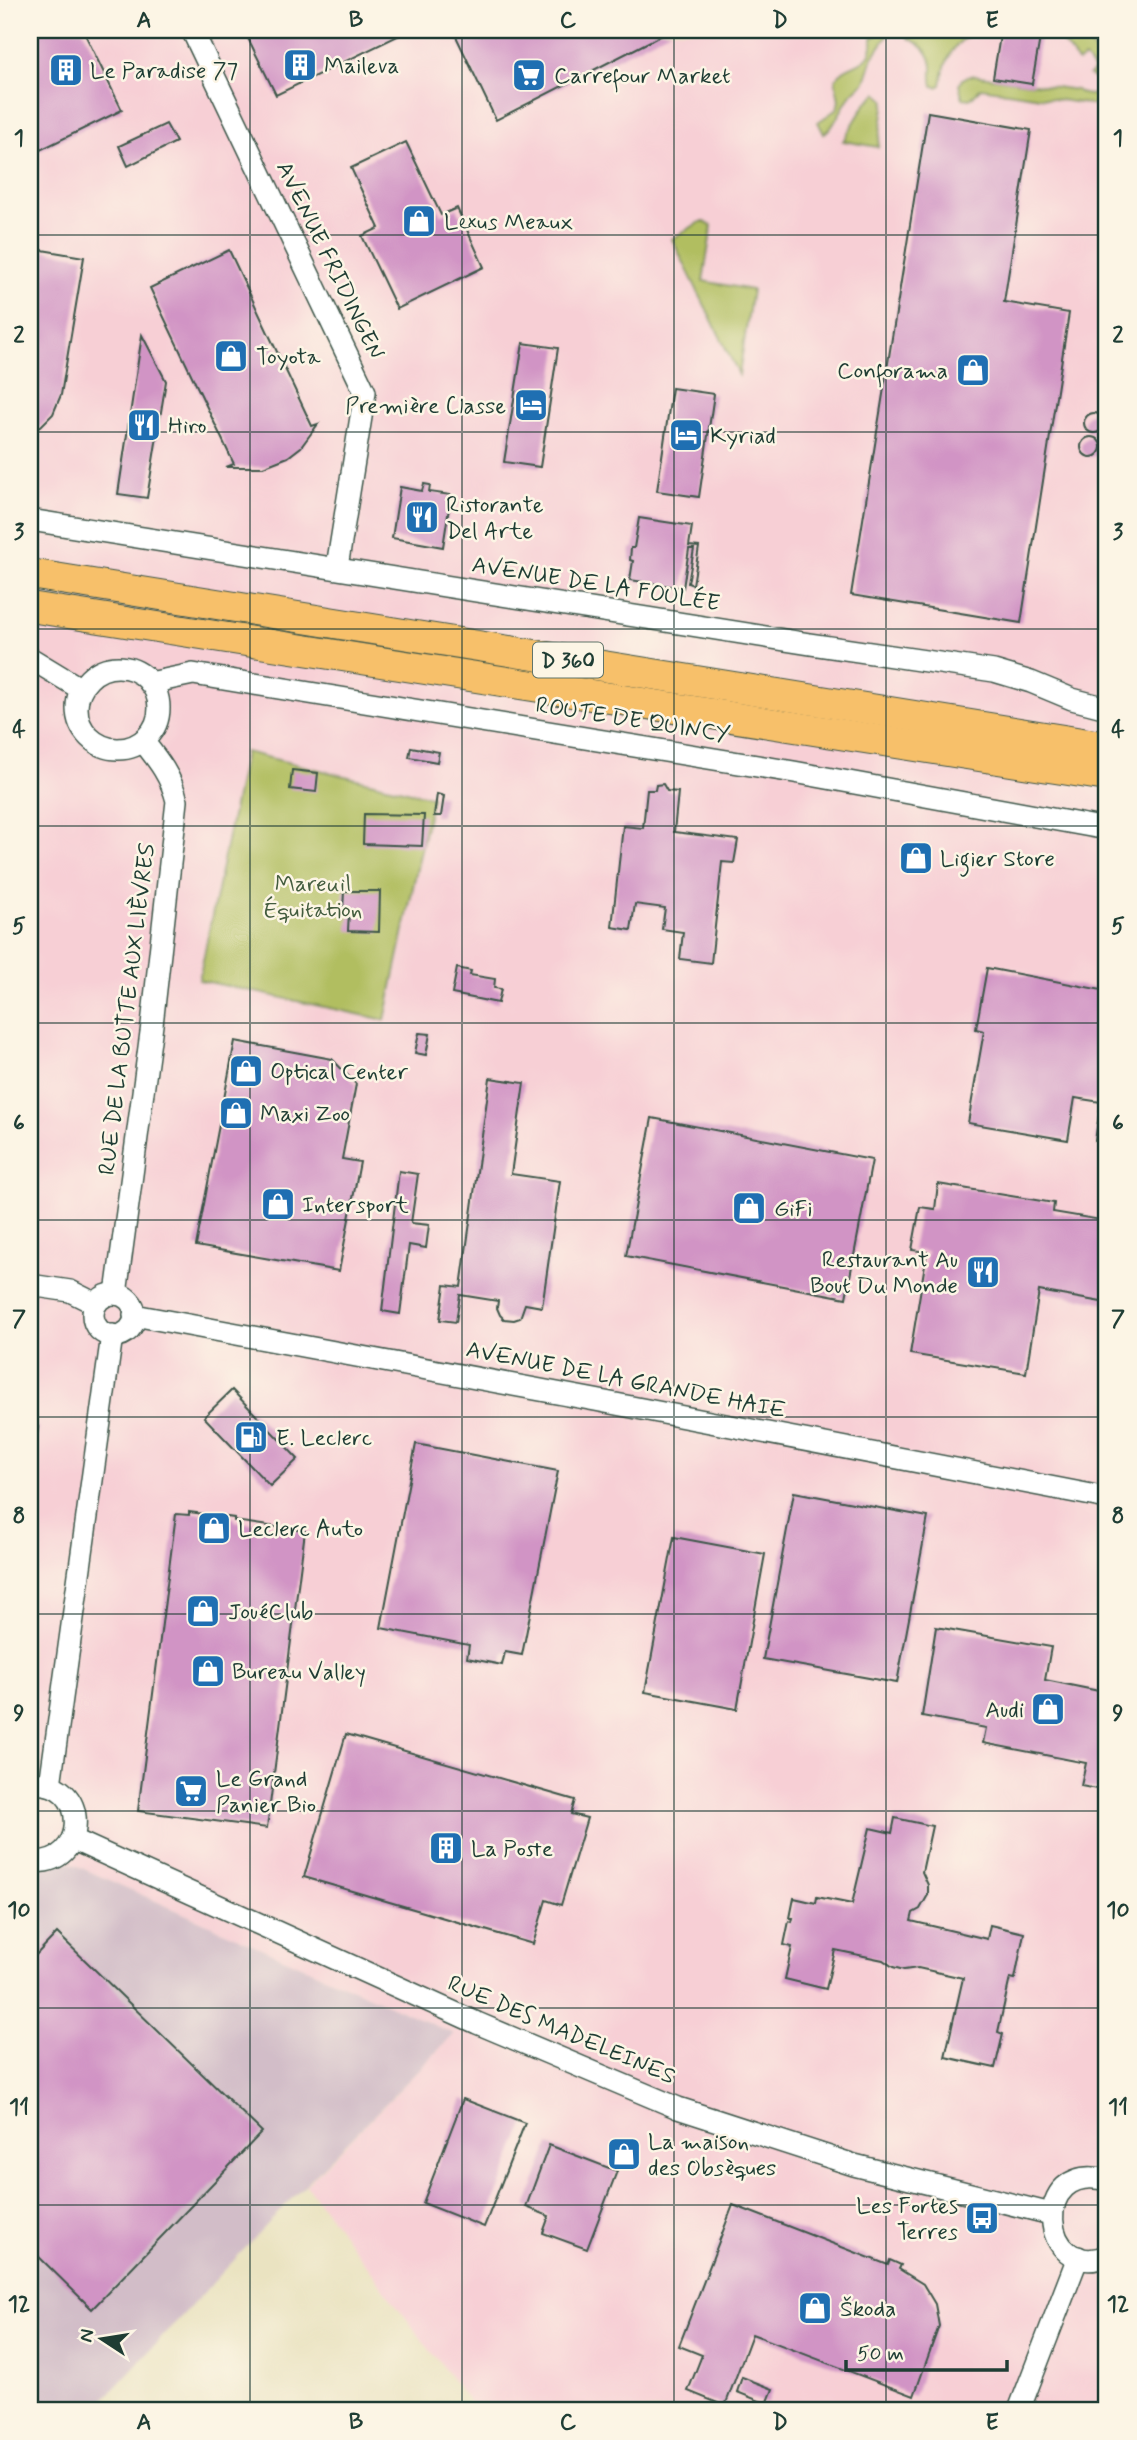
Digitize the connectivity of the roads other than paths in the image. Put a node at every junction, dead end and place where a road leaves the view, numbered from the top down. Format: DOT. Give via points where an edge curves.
graph roads {
  1 [pos="192,30"];
  2 [pos="30,520"];
  3 [pos="337,567"];
  4 [pos="30,574"];
  5 [pos="30,607"];
  6 [pos="30,658"];
  7 [pos="150,683"];
  8 [pos="82,689"];
  9 [pos="1107,708"];
  10 [pos="142,741"];
  11 [pos="1107,747"];
  12 [pos="1107,776"];
  13 [pos="1107,829"];
  14 [pos="30,1285"];
  15 [pos="116,1294"];
  16 [pos="96,1304"];
  17 [pos="134,1315"];
  18 [pos="112,1335"];
  19 [pos="1107,1498"];
  20 [pos="40,1785"];
  21 [pos="72,1839"];
  22 [pos="30,1861"];
  23 [pos="1107,2179"];
  24 [pos="1051,2214"];
  25 [pos="1107,2256"];
  26 [pos="1078,2257"];
  27 [pos="1019,2410"];
  1 -- 3 [label="street, AVENUE FRIDINGEN" via="365,392"];
  2 -- 3 [label="street, AVENUE DE LA FOULÉE"];
  3 -- 9 [label="street, AVENUE DE LA FOULÉE" via="994,671"];
  4 -- 11 [label="highway, D 360"];
  5 -- 12 [label="highway, D 360"];
  6 -- 8 [label="street"];
  7 -- 8 [label="street" via="140,673 114,667 101,670"];
  7 -- 10 [label="street" via="159,707 152,731"];
  7 -- 13 [label="street, ROUTE DE QUINCY" via="193,674 794,772"];
  8 -- 10 [label="street" via="78,716 92,739 117,749"];
  10 -- 15 [label="street, RUE DE LA BUTTE AUX LIÈVRES" via="163,765 177,801"];
  14 -- 16 [label="street" via="70,1291"];
  15 -- 16 [label="street" via="104,1296"];
  15 -- 17 [label="street" via="127,1299"];
  16 -- 18 [label="street" via="95,1324"];
  17 -- 18 [label="street" via="130,1328"];
  17 -- 19 [label="street, AVENUE DE LA GRANDE HAIE"];
  18 -- 20 [label="street"];
  20 -- 21 [label="street" via="61,1792 70,1801 76,1826"];
  21 -- 22 [label="street" via="57,1856"];
  21 -- 24 [label="street, RUE DES MADELEINES" via="477,2023 678,2108 854,2165"];
  23 -- 24 [label="street" via="1086,2178 1066,2186"];
  24 -- 26 [label="street" via="1057,2240"];
  25 -- 26 [label="street"];
  26 -- 27 [label="street"];
}
